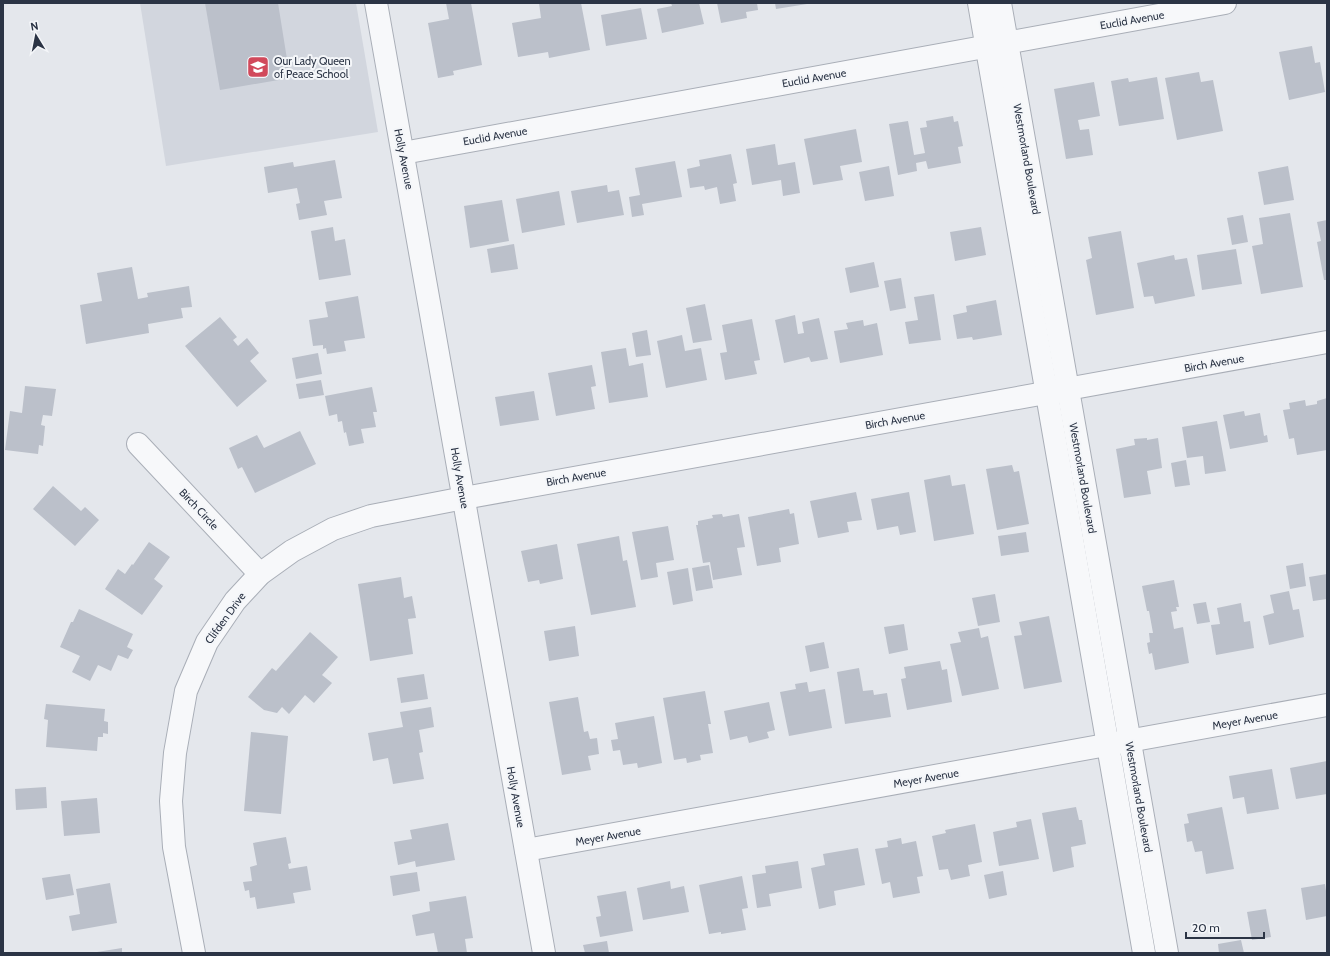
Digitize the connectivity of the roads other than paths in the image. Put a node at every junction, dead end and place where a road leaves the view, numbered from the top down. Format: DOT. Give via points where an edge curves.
graph roads {
  1 [pos="376,3"];
  2 [pos="979,3"];
  3 [pos="1000,3"];
  4 [pos="1225,3"];
  5 [pos="996,45"];
  6 [pos="403,153"];
  7 [pos="1327,342"];
  8 [pos="1068,389"];
  9 [pos="1046,393"];
  10 [pos="138,444"];
  11 [pos="464,498"];
  12 [pos="260,574"];
  13 [pos="1327,705"];
  14 [pos="1130,741"];
  15 [pos="1108,745"];
  16 [pos="526,850"];
  17 [pos="194,953"];
  18 [pos="544,953"];
  19 [pos="1144,953"];
  20 [pos="1167,953"];
  1 -- 6 [label="street, Holly Avenue"];
  2 -- 5 [label="street, Westmorland Boulevard"];
  3 -- 5 [label="street, Westmorland Boulevard"];
  4 -- 5 [label="street, Euclid Avenue"];
  5 -- 6 [label="street, Euclid Avenue"];
  5 -- 8 [label="street, Westmorland Boulevard"];
  5 -- 9 [label="street, Westmorland Boulevard"];
  6 -- 11 [label="street, Holly Avenue"];
  7 -- 8 [label="street, Birch Avenue"];
  8 -- 9 [label="street, Birch Avenue"];
  8 -- 14 [label="street, Westmorland Boulevard"];
  9 -- 11 [label="street, Birch Avenue"];
  9 -- 15 [label="street, Westmorland Boulevard"];
  10 -- 12 [label="street, Birch Circle"];
  11 -- 12 [label="street, Clifden Drive" via="371,516 333,529 292,551"];
  11 -- 16 [label="street, Holly Avenue"];
  12 -- 17 [label="street, Clifden Drive" via="234,601 207,642 186,690 174,752 171,801 174,847"];
  13 -- 14 [label="street, Meyer Avenue"];
  14 -- 15 [label="street, Meyer Avenue"];
  14 -- 20 [label="street, Westmorland Boulevard"];
  15 -- 16 [label="street, Meyer Avenue"];
  15 -- 19 [label="street, Westmorland Boulevard"];
  16 -- 18 [label="street, Holly Avenue"];
}
